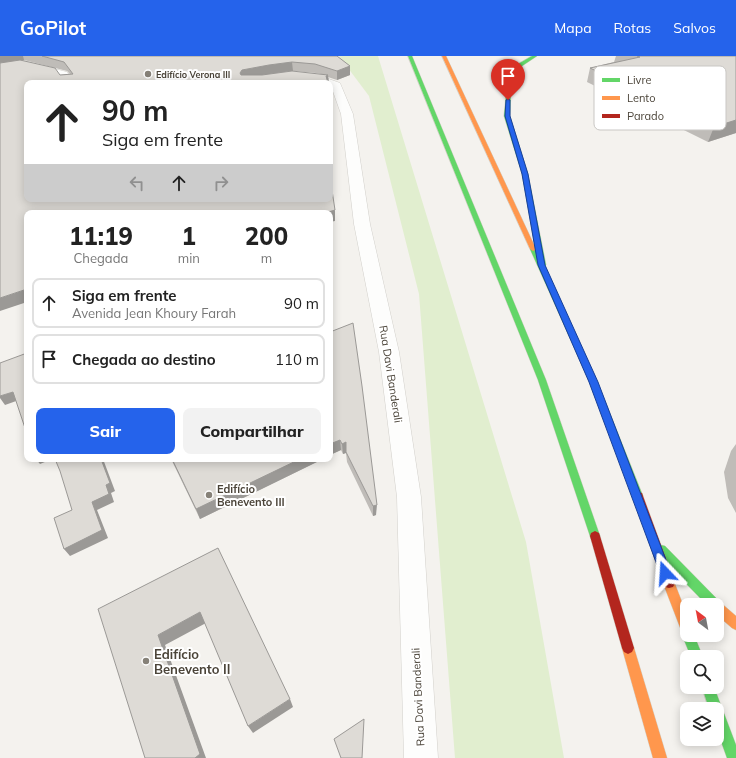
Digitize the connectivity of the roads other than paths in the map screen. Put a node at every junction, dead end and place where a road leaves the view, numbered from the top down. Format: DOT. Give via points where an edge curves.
graph roads {
  1 [pos="410,56"];
  2 [pos="444,56"];
  3 [pos="535,56"];
  4 [pos="20,60"];
  5 [pos="0,68"];
  6 [pos="67,80"];
  7 [pos="261,80"];
  8 [pos="326,80"];
  9 [pos="333,84"];
  10 [pos="542,265"];
  11 [pos="654,544"];
  12 [pos="708,598"];
  13 [pos="680,613"];
  14 [pos="724,613"];
  15 [pos="736,624"];
  16 [pos="724,731"];
  17 [pos="421,758"];
  18 [pos="660,758"];
  19 [pos="734,758"];
  1 -- 18 [label="main road" via="542,380 592,525"];
  2 -- 10 [label="main road" via="513,208"];
  3 -- 10 [label="main road" via="520,65 509,85 507,116 525,174"];
  4 -- 5 [label="street"];
  4 -- 6 [label="street" via="63,74"];
  7 -- 8 [label="street, Rua Davi Banderali" via="298,75"];
  9 -- 17 [label="street, Rua Davi Banderali" via="336,85 347,114 362,224 389,352 409,497"];
  10 -- 11 [label="main road" via="594,382"];
  11 -- 12 [label="main road"];
  11 -- 13 [label="main road"];
  14 -- 15 [label="main road"];
  16 -- 19 [label="main road"];
}
